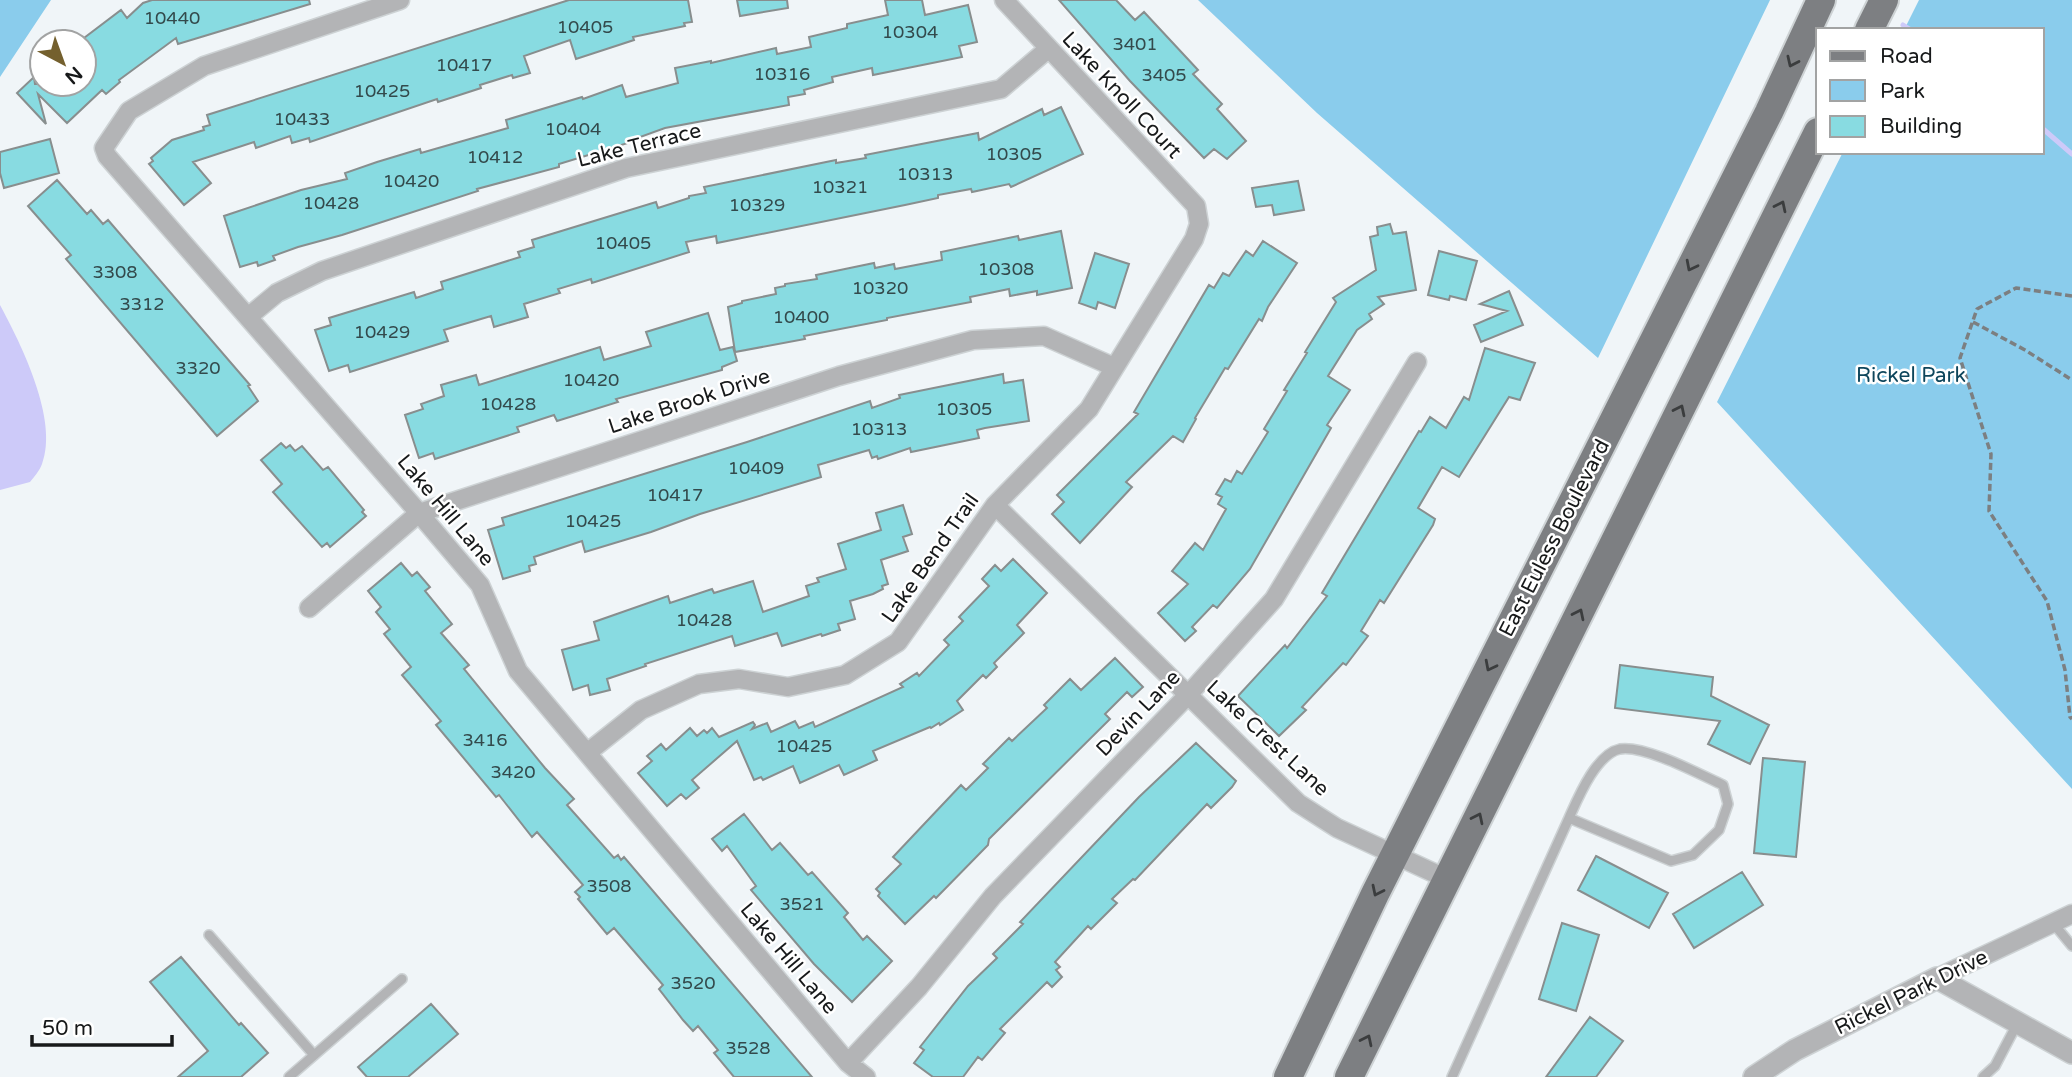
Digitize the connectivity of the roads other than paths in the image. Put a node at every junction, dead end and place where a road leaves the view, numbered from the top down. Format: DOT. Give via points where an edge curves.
graph roads {
  1 [pos="400,0"];
  2 [pos="1003,0"];
  3 [pos="1821,0"];
  4 [pos="1884,0"];
  5 [pos="1870,28"];
  6 [pos="1048,49"];
  7 [pos="1816,136"];
  8 [pos="1199,224"];
  9 [pos="248,317"];
  10 [pos="1417,362"];
  11 [pos="1114,367"];
  12 [pos="995,505"];
  13 [pos="419,513"];
  14 [pos="309,608"];
  15 [pos="1188,695"];
  16 [pos="587,753"];
  17 [pos="1569,818"];
  18 [pos="1395,854"];
  19 [pos="1447,879"];
  20 [pos="2072,915"];
  21 [pos="2053,923"];
  22 [pos="209,935"];
  23 [pos="2072,946"];
  24 [pos="1937,978"];
  25 [pos="402,979"];
  26 [pos="2018,1023"];
  27 [pos="2072,1053"];
  28 [pos="314,1055"];
  29 [pos="848,1063"];
  30 [pos="289,1077"];
  31 [pos="866,1077"];
  32 [pos="1288,1077"];
  33 [pos="1349,1077"];
  34 [pos="1452,1077"];
  35 [pos="1754,1077"];
  36 [pos="1983,1077"];
  1 -- 9 [label="street, Lake Hill Lane" via="204,65 129,111 104,148"];
  2 -- 6 [label="street, Lake Knoll Court"];
  3 -- 18 [label="main road, East Euless Boulevard, one-way"];
  4 -- 5 [label="main road"];
  6 -- 8 [label="street, Lake Knoll Court" via="1196,206"];
  6 -- 9 [label="street, Lake Terrace" via="1001,89 626,168 322,271 277,293"];
  19 -- 7 [label="main road, one-way"];
  8 -- 11 [label="street, Lake Bend Trail"];
  9 -- 13 [label="street, Lake Hill Lane"];
  10 -- 15 [label="street, Devin Lane" via="1274,598"];
  11 -- 12 [label="street, Lake Bend Trail" via="1089,410"];
  11 -- 13 [label="street, Lake Brook Drive" via="1044,336 973,340 839,376"];
  12 -- 15 [label="street, Lake Crest Lane"];
  12 -- 16 [label="street, Lake Bend Trail" via="898,642 845,675 788,687 740,679 699,684 641,710"];
  13 -- 14 [label="street, Lake Brook Drive"];
  13 -- 16 [label="street, Lake Hill Lane" via="480,586 518,671"];
  15 -- 18 [label="street, Lake Crest Lane" via="1298,803 1337,828"];
  15 -- 29 [label="street, Devin Lane" via="993,896 919,987"];
  16 -- 29 [label="street, Lake Hill Lane"];
  17 -- 17 [label="lane" via="1586,782 1604,759 1620,749 1651,754 1723,785 1728,804 1719,830 1693,855 1671,860"];
  17 -- 34 [label="lane"];
  18 -- 19 [label="street, Lake Crest Lane"];
  18 -- 32 [label="main road, East Euless Boulevard, one-way"];
  33 -- 19 [label="main road, one-way"];
  20 -- 21 [label="street, Rickel Park Drive"];
  21 -- 23 [label="lane"];
  21 -- 24 [label="street, Rickel Park Drive"];
  22 -- 28 [label="lane"];
  24 -- 26 [label="street"];
  24 -- 35 [label="street, Rickel Park Drive" via="1795,1050"];
  25 -- 28 [label="lane"];
  26 -- 27 [label="street"];
  26 -- 36 [label="lane" via="1996,1066"];
  28 -- 30 [label="lane"];
  29 -- 31 [label="street, Lake Hill Lane"];
}
